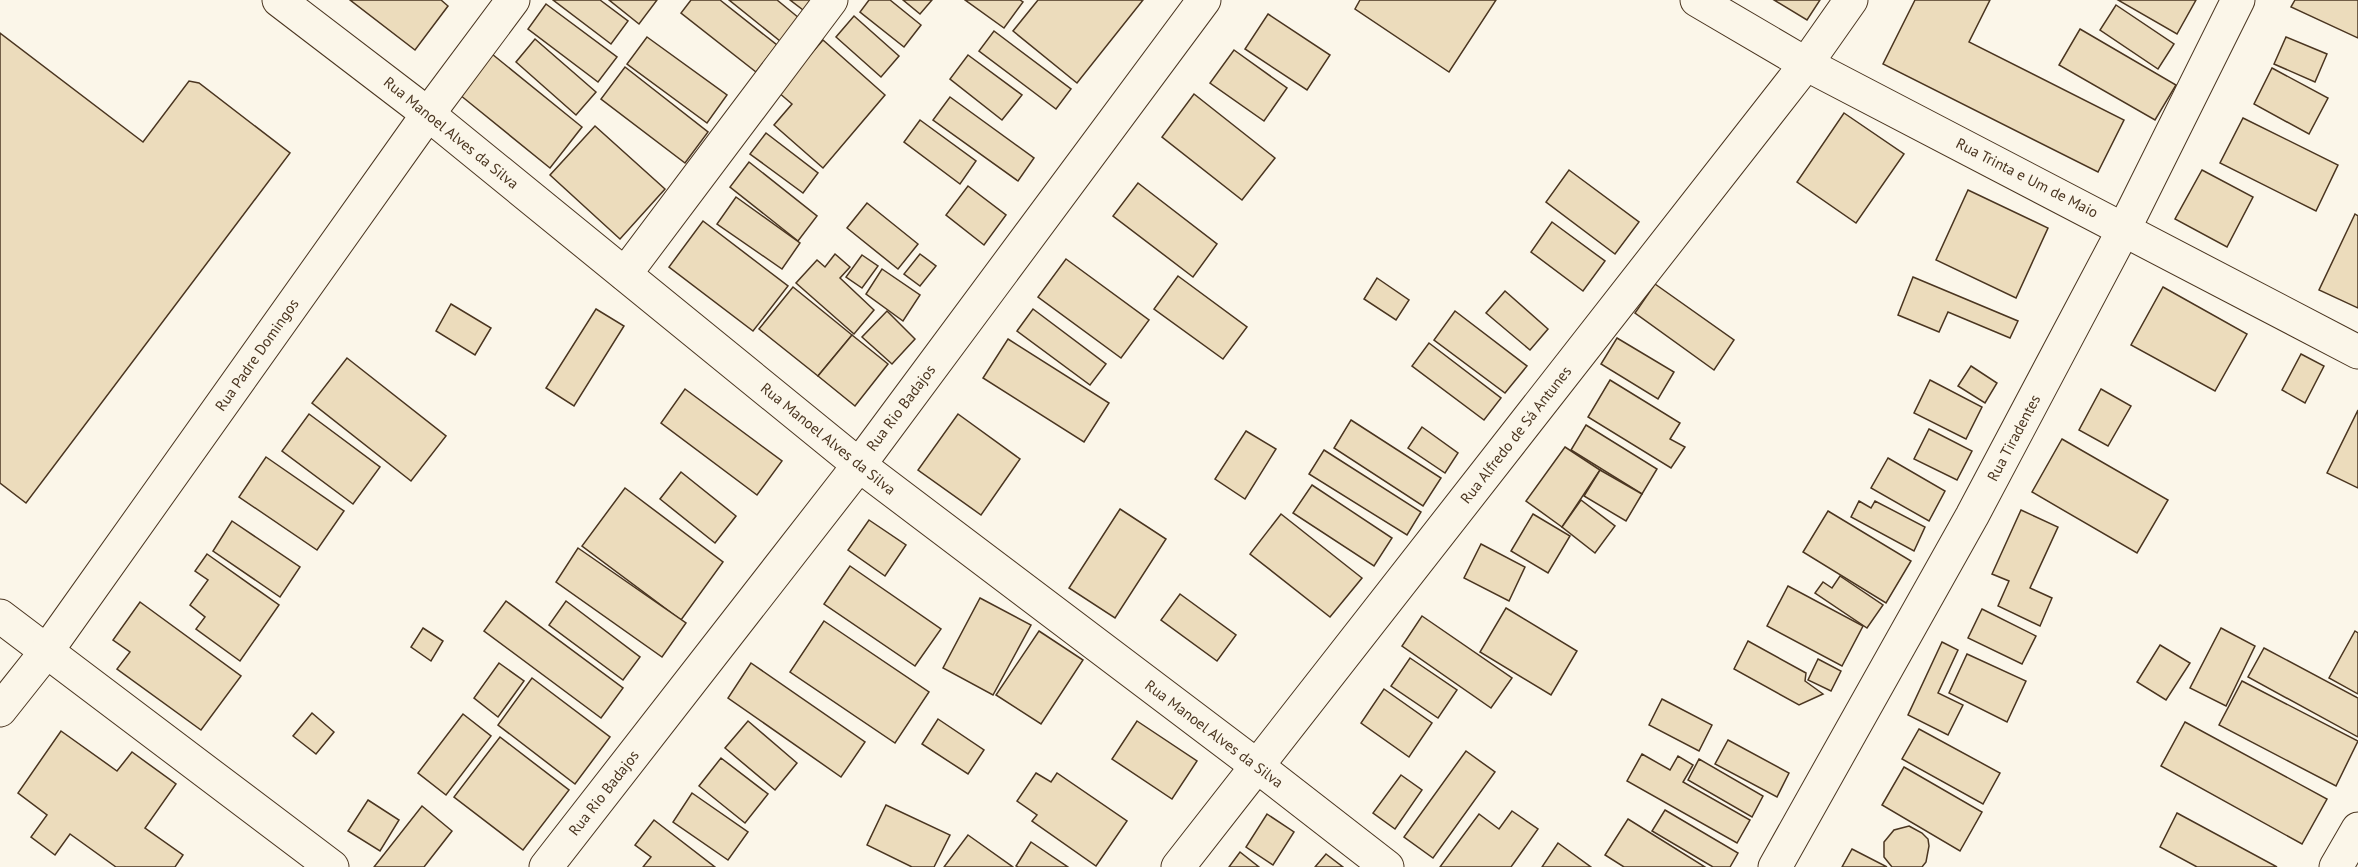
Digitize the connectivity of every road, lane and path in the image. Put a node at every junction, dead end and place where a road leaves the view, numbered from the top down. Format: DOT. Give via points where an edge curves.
graph roads {
  1 [pos="279,0"];
  2 [pos="513,0"];
  3 [pos="831,0"];
  4 [pos="1204,0"];
  5 [pos="1698,0"];
  6 [pos="1851,0"];
  7 [pos="2238,0"];
  8 [pos="1806,64"];
  9 [pos="428,114"];
  10 [pos="2124,229"];
  11 [pos="625,274"];
  12 [pos="2358,352"];
  13 [pos="859,465"];
  14 [pos="0,616"];
  15 [pos="46,652"];
  16 [pos="0,710"];
  17 [pos="1257,766"];
  18 [pos="2358,829"];
  19 [pos="332,867"];
  20 [pos="546,867"];
  21 [pos="1178,867"];
  22 [pos="1387,867"];
  23 [pos="1774,867"];
  24 [pos="2336,867"];
  1 -- 9 [label="street, Rua Manoel Alves da Silva"];
  2 -- 9 [label="street, Rua Padre Domingos"];
  3 -- 11 [label="street"];
  4 -- 13 [label="street, Rua Rio Badajos"];
  5 -- 8 [label="street, Rua Trinta e Um de Maio"];
  6 -- 8 [label="street, Rua Alfredo de Sá Antunes"];
  7 -- 10 [label="street, Rua Tiradentes"];
  8 -- 10 [label="street, Rua Trinta e Um de Maio"];
  8 -- 17 [label="street, Rua Alfredo de Sá Antunes"];
  9 -- 11 [label="street, Rua Manoel Alves da Silva"];
  9 -- 15 [label="street, Rua Padre Domingos"];
  10 -- 12 [label="street, Rua Trinta e Um de Maio"];
  10 -- 23 [label="street, Rua Tiradentes" via="1972,516"];
  11 -- 13 [label="street, Rua Manoel Alves da Silva"];
  13 -- 17 [label="street, Rua Manoel Alves da Silva"];
  13 -- 20 [label="street, Rua Rio Badajos"];
  14 -- 15 [label="street"];
  15 -- 16 [label="street, Rua Padre Domingos"];
  15 -- 19 [label="street"];
  17 -- 21 [label="street, Rua Alfredo de Sá Antunes"];
  17 -- 22 [label="street, Rua Manoel Alves da Silva"];
  18 -- 24 [label="street"];
}
